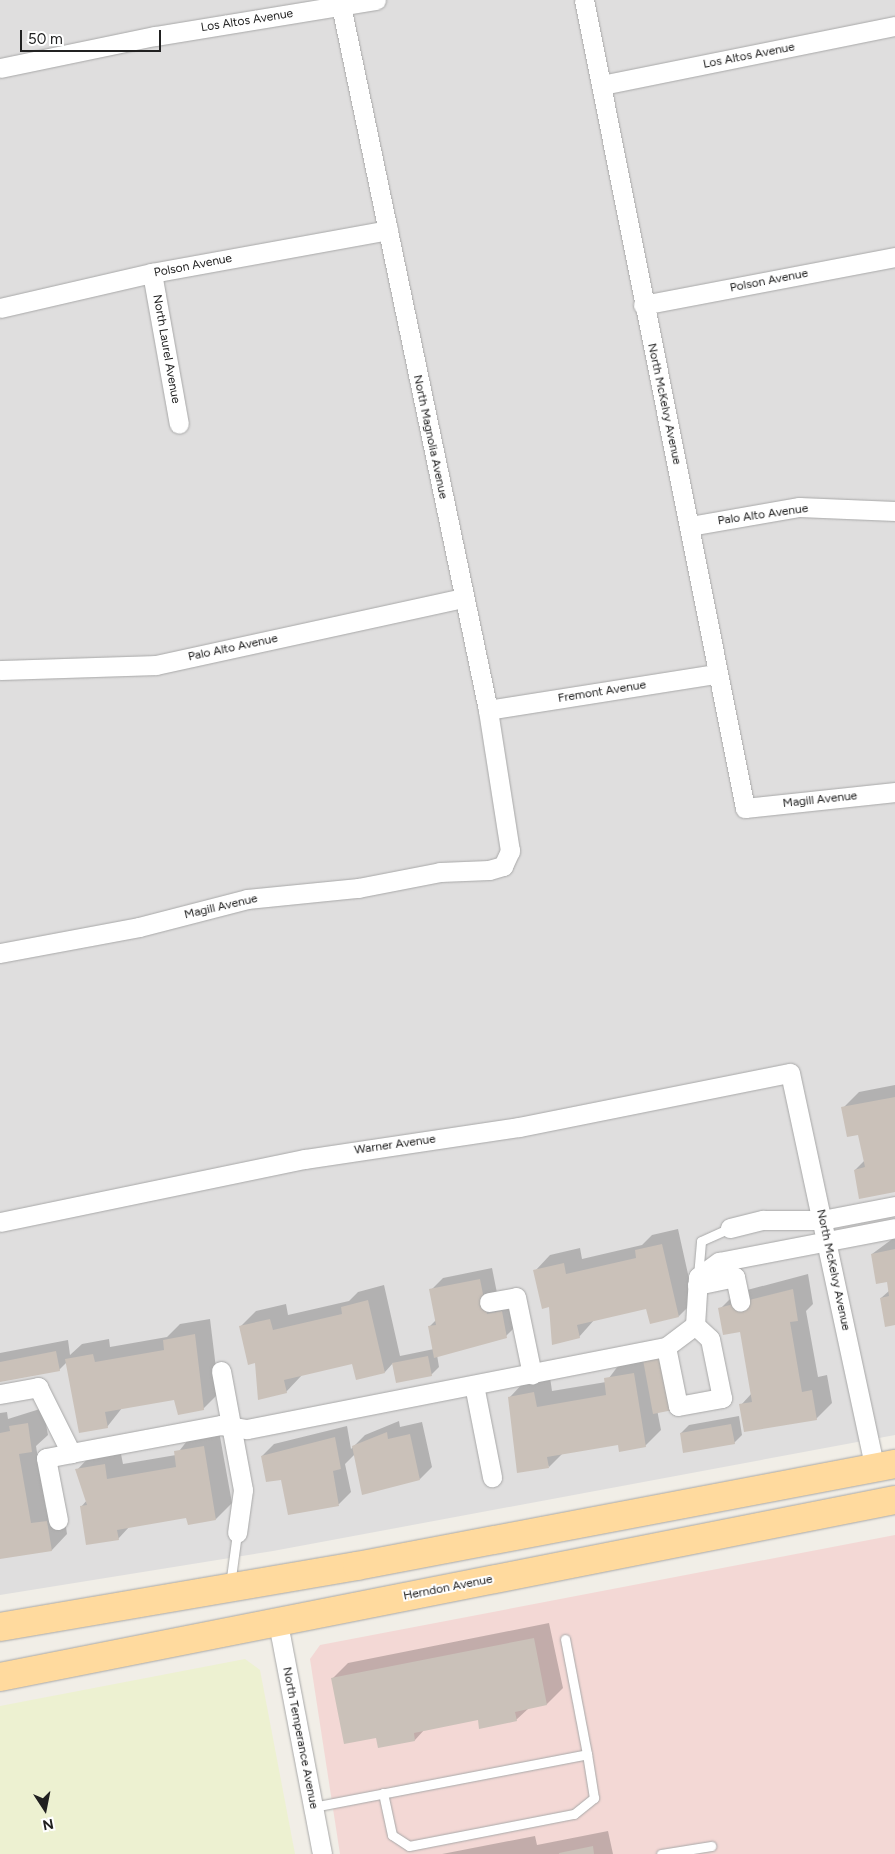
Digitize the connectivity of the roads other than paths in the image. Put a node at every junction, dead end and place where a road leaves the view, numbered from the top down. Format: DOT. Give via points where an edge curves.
graph roads {
  1 [pos="376,0"];
  2 [pos="584,0"];
  3 [pos="341,6"];
  4 [pos="895,26"];
  5 [pos="0,68"];
  6 [pos="602,85"];
  7 [pos="388,230"];
  8 [pos="895,257"];
  9 [pos="152,273"];
  10 [pos="643,305"];
  11 [pos="0,308"];
  12 [pos="179,424"];
  13 [pos="895,511"];
  14 [pos="690,526"];
  15 [pos="463,598"];
  16 [pos="0,670"];
  17 [pos="716,674"];
  18 [pos="488,710"];
  19 [pos="895,792"];
  20 [pos="745,808"];
  21 [pos="503,866"];
  22 [pos="0,953"];
  23 [pos="790,1073"];
  24 [pos="895,1206"];
  25 [pos="822,1220"];
  26 [pos="0,1222"];
  27 [pos="730,1228"];
  28 [pos="895,1228"];
  29 [pos="826,1241"];
  30 [pos="697,1281"];
  31 [pos="740,1301"];
  32 [pos="489,1302"];
  33 [pos="695,1325"];
  34 [pos="666,1347"];
  35 [pos="221,1371"];
  36 [pos="532,1374"];
  37 [pos="474,1385"];
  38 [pos="0,1394"];
  39 [pos="232,1427"];
  40 [pos="71,1453"];
  41 [pos="492,1478"];
  42 [pos="890,1483"];
  43 [pos="58,1520"];
  44 [pos="237,1533"];
  45 [pos="229,1587"];
  46 [pos="278,1623"];
  47 [pos="0,1627"];
  48 [pos="565,1639"];
  49 [pos="0,1677"];
  50 [pos="586,1754"];
  51 [pos="383,1793"];
  52 [pos="313,1807"];
  53 [pos="710,1846"];
  54 [pos="322,1854"];
  55 [pos="661,1854"];
  1 -- 3 [label="street, Los Altos Avenue"];
  2 -- 6 [label="street, North McKelvy Avenue"];
  3 -- 5 [label="street, Los Altos Avenue" via="155,36"];
  3 -- 7 [label="street, North Magnolia Avenue"];
  4 -- 6 [label="street, Los Altos Avenue"];
  6 -- 10 [label="street, North McKelvy Avenue"];
  7 -- 9 [label="street, Polson Avenue"];
  7 -- 15 [label="street, North Magnolia Avenue"];
  8 -- 10 [label="street, Polson Avenue"];
  9 -- 11 [label="street, Polson Avenue"];
  9 -- 12 [label="street, North Laurel Avenue"];
  10 -- 14 [label="street, North McKelvy Avenue"];
  13 -- 14 [label="street, Palo Alto Avenue" via="799,508"];
  14 -- 17 [label="street, North McKelvy Avenue"];
  15 -- 16 [label="street, Palo Alto Avenue" via="156,665"];
  15 -- 18 [label="street, North Magnolia Avenue"];
  17 -- 18 [label="street, Fremont Avenue"];
  17 -- 20 [label="street, North McKelvy Avenue"];
  18 -- 21 [label="street, North Magnolia Avenue" via="510,830 510,851"];
  19 -- 20 [label="street, Magill Avenue"];
  21 -- 22 [label="street, Magill Avenue" via="440,872 358,888 247,899 138,927"];
  23 -- 25 [label="street, North McKelvy Avenue"];
  23 -- 26 [label="street, Warner Avenue" via="519,1127 304,1159"];
  24 -- 25 [label="street"];
  25 -- 27 [label="street" via="762,1220"];
  25 -- 29 [label="street, North McKelvy Avenue"];
  27 -- 30 [label="lane" via="701,1241"];
  28 -- 29 [label="street"];
  29 -- 30 [label="street" via="719,1262"];
  29 -- 42 [label="street, North McKelvy Avenue"];
  30 -- 31 [label="street" via="735,1277"];
  30 -- 33 [label="street"];
  32 -- 36 [label="street" via="516,1297"];
  33 -- 34 [label="street"];
  33 -- 34 [label="street" via="710,1339 722,1398 678,1406"];
  34 -- 36 [label="street"];
  35 -- 39 [label="street"];
  36 -- 37 [label="street"];
  37 -- 39 [label="street" via="247,1429"];
  37 -- 41 [label="street"];
  38 -- 40 [label="street" via="38,1386"];
  39 -- 40 [label="street"];
  39 -- 44 [label="street" via="243,1490"];
  40 -- 43 [label="street" via="46,1458"];
  42 -- 45 [label="main road"];
  42 -- 46 [label="main road, Herndon Avenue" via="606,1556"];
  44 -- 45 [label="lane"];
  45 -- 47 [label="main road"];
  46 -- 49 [label="main road, Herndon Avenue"];
  46 -- 52 [label="street, North Temperance Avenue"];
  48 -- 50 [label="lane"];
  50 -- 51 [label="lane"];
  50 -- 51 [label="lane" via="594,1798 574,1814 468,1835 409,1846 392,1835"];
  51 -- 52 [label="lane"];
  52 -- 54 [label="street, North Temperance Avenue"];
  53 -- 55 [label="lane"];
}
